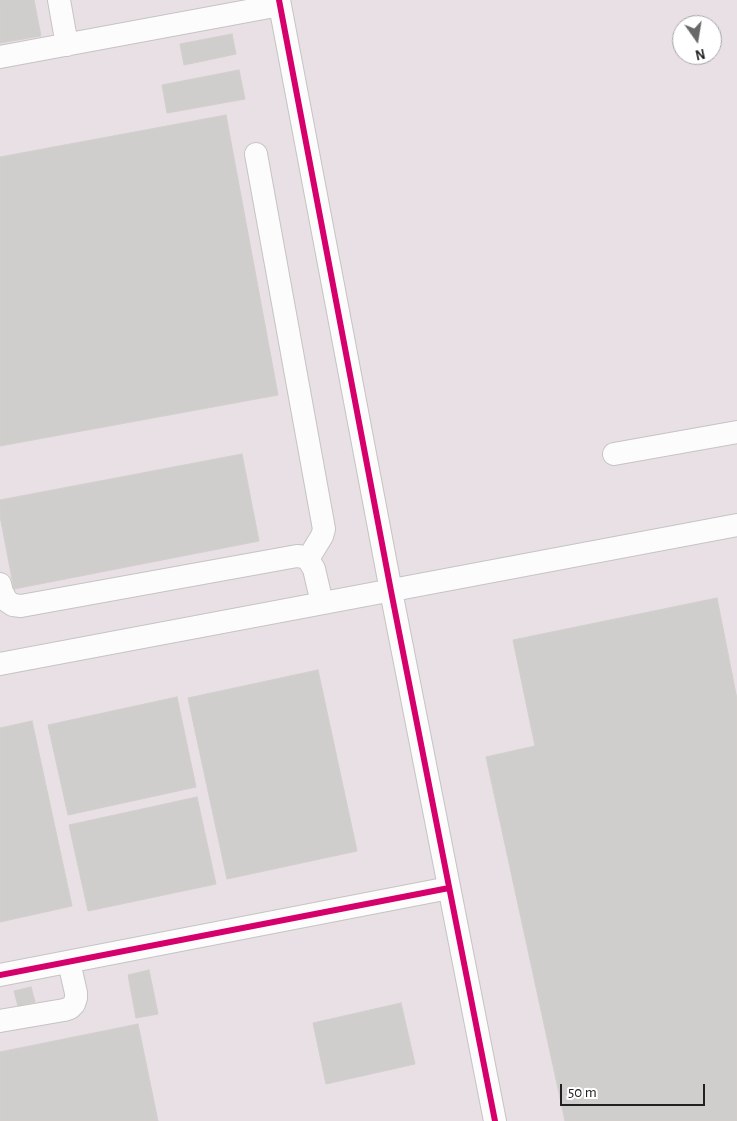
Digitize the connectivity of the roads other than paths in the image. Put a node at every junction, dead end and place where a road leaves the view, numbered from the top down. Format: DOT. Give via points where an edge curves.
graph roads {
  1 [pos="59,0"];
  2 [pos="280,2"];
  3 [pos="66,45"];
  4 [pos="0,57"];
  5 [pos="256,154"];
  6 [pos="737,432"];
  7 [pos="614,454"];
  8 [pos="737,525"];
  9 [pos="308,559"];
  10 [pos="0,584"];
  11 [pos="390,591"];
  12 [pos="322,603"];
  13 [pos="0,664"];
  14 [pos="449,888"];
  15 [pos="69,962"];
  16 [pos="0,975"];
  17 [pos="0,1022"];
  18 [pos="495,1121"];
  1 -- 3 [label="street"];
  2 -- 3 [label="street"];
  2 -- 11 [label="street"];
  3 -- 4 [label="street"];
  5 -- 9 [label="street" via="324,530"];
  6 -- 7 [label="street"];
  8 -- 11 [label="street"];
  9 -- 10 [label="street" via="297,556 20,606 7,601"];
  9 -- 12 [label="street" via="314,569"];
  11 -- 12 [label="street"];
  11 -- 14 [label="street"];
  12 -- 13 [label="street"];
  14 -- 15 [label="street"];
  14 -- 18 [label="street"];
  15 -- 16 [label="street"];
  15 -- 17 [label="street" via="76,992 74,1004 64,1010"];
}
